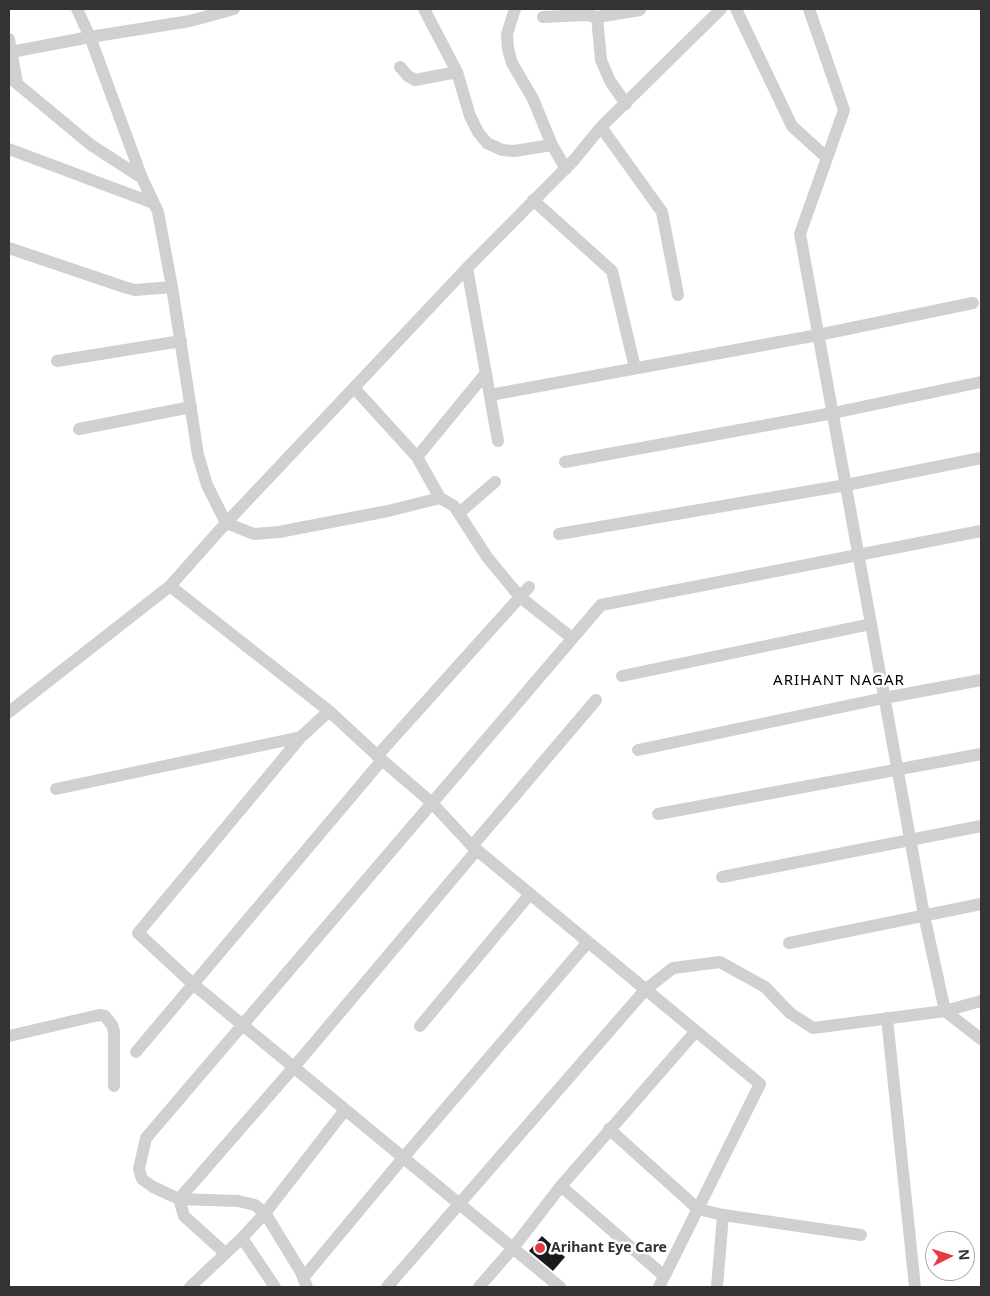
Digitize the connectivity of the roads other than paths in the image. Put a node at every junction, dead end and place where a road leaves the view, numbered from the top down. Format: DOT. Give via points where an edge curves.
graph roads {
  1 [pos="77,9"];
  2 [pos="234,9"];
  3 [pos="424,9"];
  4 [pos="515,9"];
  5 [pos="721,9"];
  6 [pos="736,9"];
  7 [pos="809,9"];
  8 [pos="640,10"];
  9 [pos="543,17"];
  10 [pos="597,17"];
  11 [pos="90,36"];
  12 [pos="10,45"];
  13 [pos="400,67"];
  14 [pos="457,72"];
  15 [pos="13,80"];
  16 [pos="626,104"];
  17 [pos="601,127"];
  18 [pos="552,145"];
  19 [pos="9,150"];
  20 [pos="827,158"];
  21 [pos="566,169"];
  22 [pos="142,178"];
  23 [pos="533,200"];
  24 [pos="153,203"];
  25 [pos="9,248"];
  26 [pos="467,268"];
  27 [pos="172,287"];
  28 [pos="678,296"];
  29 [pos="973,303"];
  30 [pos="818,335"];
  31 [pos="180,341"];
  32 [pos="57,361"];
  33 [pos="635,368"];
  34 [pos="486,373"];
  35 [pos="981,382"];
  36 [pos="355,389"];
  37 [pos="490,395"];
  38 [pos="191,407"];
  39 [pos="833,413"];
  40 [pos="79,429"];
  41 [pos="498,441"];
  42 [pos="417,457"];
  43 [pos="981,458"];
  44 [pos="565,462"];
  45 [pos="495,482"];
  46 [pos="846,485"];
  47 [pos="440,498"];
  48 [pos="459,513"];
  49 [pos="226,523"];
  50 [pos="981,531"];
  51 [pos="559,534"];
  52 [pos="858,555"];
  53 [pos="170,586"];
  54 [pos="524,592"];
  55 [pos="871,624"];
  56 [pos="572,638"];
  57 [pos="622,676"];
  58 [pos="981,680"];
  59 [pos="884,698"];
  60 [pos="596,700"];
  61 [pos="329,711"];
  62 [pos="9,712"];
  63 [pos="301,737"];
  64 [pos="638,750"];
  65 [pos="981,754"];
  66 [pos="379,758"];
  67 [pos="898,769"];
  68 [pos="56,790"];
  69 [pos="431,802"];
  70 [pos="658,814"];
  71 [pos="981,826"];
  72 [pos="910,841"];
  73 [pos="474,848"];
  74 [pos="722,877"];
  75 [pos="530,894"];
  76 [pos="981,904"];
  77 [pos="924,915"];
  78 [pos="588,942"];
  79 [pos="789,943"];
  80 [pos="193,984"];
  81 [pos="645,990"];
  82 [pos="981,1001"];
  83 [pos="945,1010"];
  84 [pos="887,1018"];
  85 [pos="242,1025"];
  86 [pos="420,1026"];
  87 [pos="696,1031"];
  88 [pos="9,1036"];
  89 [pos="981,1039"];
  90 [pos="136,1052"];
  91 [pos="294,1067"];
  92 [pos="114,1086"];
  93 [pos="345,1110"];
  94 [pos="609,1129"];
  95 [pos="404,1158"];
  96 [pos="561,1186"];
  97 [pos="179,1199"];
  98 [pos="458,1203"];
  99 [pos="698,1209"];
  100 [pos="264,1213"];
  101 [pos="723,1215"];
  102 [pos="861,1235"];
  103 [pos="242,1238"];
  104 [pos="513,1248"];
  105 [pos="225,1253"];
  106 [pos="662,1281"];
  107 [pos="305,1282"];
  108 [pos="272,1286"];
  109 [pos="190,1287"];
  110 [pos="387,1287"];
  111 [pos="479,1287"];
  112 [pos="560,1287"];
  113 [pos="721,1287"];
  114 [pos="915,1287"];
  1 -- 11 [label="street"];
  2 -- 11 [label="street" via="190,21"];
  3 -- 14 [label="street"];
  4 -- 18 [label="street" via="507,34 512,64 533,99"];
  5 -- 16 [label="street"];
  6 -- 20 [label="street" via="792,126"];
  7 -- 20 [label="street" via="844,110"];
  8 -- 10 [label="street"];
  9 -- 10 [label="street"];
  10 -- 16 [label="street" via="601,60"];
  11 -- 12 [label="street"];
  11 -- 22 [label="street"];
  12 -- 15 [label="street"];
  13 -- 14 [label="street" via="415,80"];
  14 -- 18 [label="street" via="470,116 487,143 514,151"];
  15 -- 22 [label="street" via="92,145"];
  16 -- 17 [label="street"];
  17 -- 21 [label="street"];
  17 -- 28 [label="street" via="662,212"];
  18 -- 21 [label="street"];
  19 -- 24 [label="street"];
  20 -- 30 [label="street" via="800,234"];
  21 -- 23 [label="street"];
  22 -- 24 [label="street"];
  23 -- 26 [label="street"];
  23 -- 33 [label="street" via="612,270"];
  24 -- 27 [label="street" via="162,226"];
  25 -- 27 [label="street" via="124,288"];
  26 -- 34 [label="street"];
  26 -- 36 [label="street"];
  27 -- 31 [label="street"];
  29 -- 30 [label="street"];
  30 -- 33 [label="street"];
  30 -- 39 [label="street"];
  31 -- 32 [label="street"];
  31 -- 38 [label="street"];
  33 -- 37 [label="street"];
  34 -- 37 [label="street"];
  34 -- 42 [label="street"];
  35 -- 39 [label="street"];
  36 -- 42 [label="street"];
  36 -- 49 [label="street"];
  37 -- 41 [label="street"];
  38 -- 40 [label="street"];
  38 -- 49 [label="street" via="198,455 207,485"];
  39 -- 44 [label="street"];
  39 -- 46 [label="street"];
  42 -- 47 [label="street"];
  43 -- 46 [label="street"];
  45 -- 48 [label="street"];
  46 -- 51 [label="street"];
  46 -- 52 [label="street"];
  47 -- 48 [label="street"];
  47 -- 49 [label="street" via="279,532 254,534"];
  48 -- 54 [label="street" via="487,557"];
  49 -- 53 [label="street"];
  50 -- 52 [label="street"];
  52 -- 55 [label="street"];
  52 -- 56 [label="street" via="601,604"];
  53 -- 61 [label="street"];
  53 -- 62 [label="street"];
  54 -- 56 [label="street"];
  54 -- 66 [label="street"];
  55 -- 57 [label="street"];
  55 -- 59 [label="street"];
  56 -- 69 [label="street"];
  58 -- 59 [label="street"];
  59 -- 64 [label="street"];
  59 -- 67 [label="street"];
  60 -- 73 [label="street"];
  61 -- 63 [label="street"];
  61 -- 66 [label="street"];
  63 -- 68 [label="street"];
  63 -- 80 [label="street" via="138,933"];
  65 -- 67 [label="street"];
  66 -- 69 [label="street"];
  66 -- 80 [label="street"];
  67 -- 70 [label="street"];
  67 -- 72 [label="street"];
  69 -- 73 [label="street"];
  69 -- 85 [label="street"];
  71 -- 72 [label="street"];
  72 -- 74 [label="street"];
  72 -- 77 [label="street"];
  73 -- 75 [label="street"];
  73 -- 91 [label="street"];
  75 -- 78 [label="street"];
  75 -- 86 [label="street"];
  76 -- 77 [label="street"];
  77 -- 79 [label="street"];
  77 -- 83 [label="street"];
  78 -- 81 [label="street"];
  78 -- 95 [label="street"];
  80 -- 85 [label="street"];
  80 -- 90 [label="street"];
  81 -- 84 [label="street" via="673,968 720,962 765,987 790,1013 813,1028"];
  81 -- 87 [label="street"];
  81 -- 98 [label="street"];
  82 -- 83 [label="street"];
  83 -- 84 [label="street"];
  83 -- 89 [label="street"];
  84 -- 114 [label="street"];
  85 -- 91 [label="street"];
  85 -- 97 [label="street" via="146,1138 139,1169 142,1179"];
  87 -- 94 [label="street"];
  87 -- 99 [label="street" via="760,1084"];
  88 -- 92 [label="street" via="105,1016 114,1031"];
  91 -- 93 [label="street"];
  91 -- 97 [label="street"];
  93 -- 95 [label="street"];
  93 -- 100 [label="street"];
  94 -- 96 [label="street"];
  94 -- 99 [label="street"];
  95 -- 98 [label="street"];
  95 -- 107 [label="street"];
  96 -- 104 [label="street"];
  96 -- 106 [label="street"];
  97 -- 100 [label="street" via="238,1201 255,1205"];
  97 -- 105 [label="street" via="184,1216"];
  98 -- 104 [label="street"];
  98 -- 110 [label="street"];
  99 -- 101 [label="street"];
  99 -- 106 [label="street"];
  100 -- 103 [label="street"];
  100 -- 107 [label="street"];
  101 -- 102 [label="street"];
  101 -- 113 [label="street"];
  103 -- 105 [label="street"];
  103 -- 108 [label="street"];
  104 -- 111 [label="street"];
  104 -- 112 [label="street"];
  105 -- 109 [label="street"];
}
